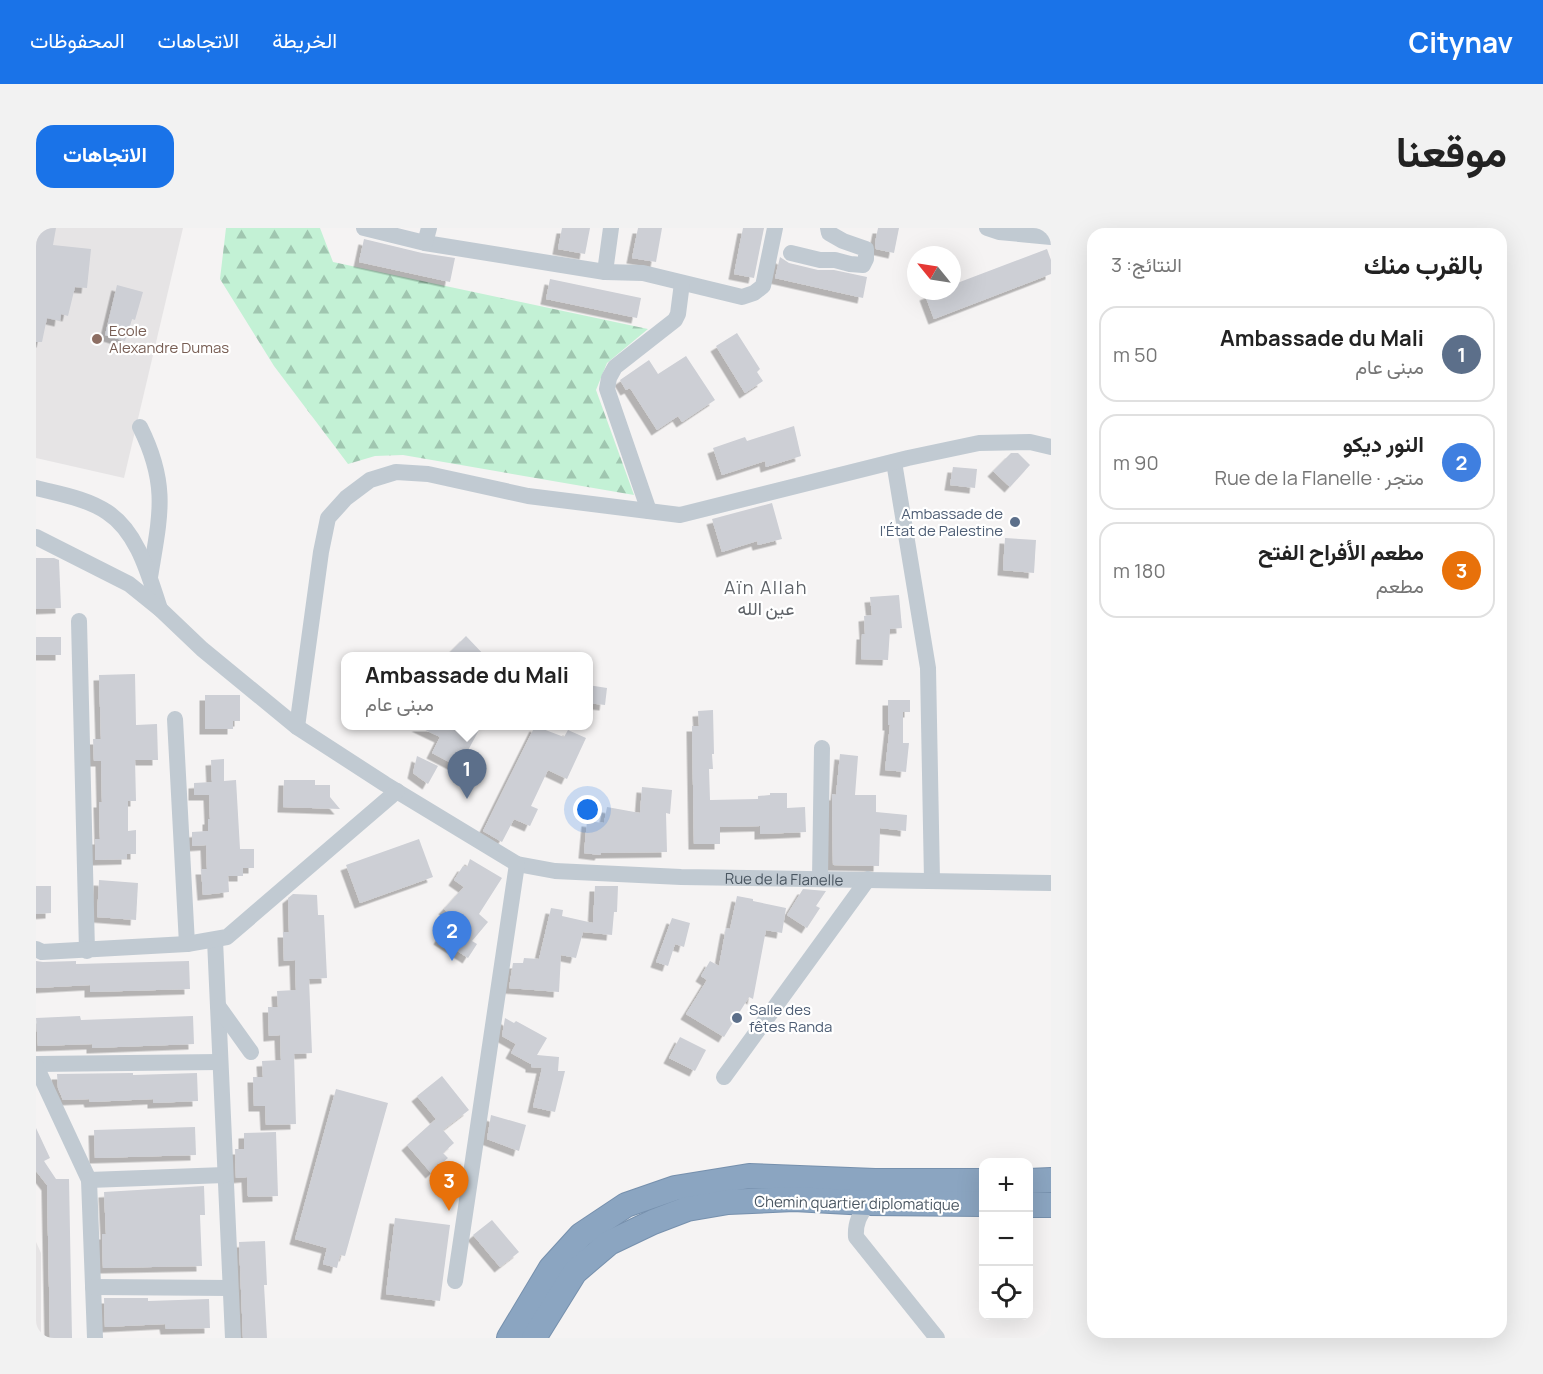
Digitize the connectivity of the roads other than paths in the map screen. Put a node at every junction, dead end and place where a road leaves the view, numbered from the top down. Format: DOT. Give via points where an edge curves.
graph roads {
  1 [pos="364,228"];
  2 [pos="611,228"];
  3 [pos="775,228"];
  4 [pos="828,228"];
  5 [pos="987,228"];
  6 [pos="427,236"];
  7 [pos="1051,237"];
  8 [pos="791,253"];
  9 [pos="605,272"];
  10 [pos="682,283"];
  11 [pos="140,427"];
  12 [pos="1051,444"];
  13 [pos="894,462"];
  14 [pos="36,488"];
  15 [pos="649,511"];
  16 [pos="36,537"];
  17 [pos="150,580"];
  18 [pos="160,609"];
  19 [pos="79,621"];
  20 [pos="175,719"];
  21 [pos="297,727"];
  22 [pos="822,748"];
  23 [pos="397,791"];
  24 [pos="517,864"];
  25 [pos="820,879"];
  26 [pos="868,879"];
  27 [pos="932,880"];
  28 [pos="1051,883"];
  29 [pos="215,940"];
  30 [pos="187,944"];
  31 [pos="36,949"];
  32 [pos="87,951"];
  33 [pos="218,1006"];
  34 [pos="251,1052"];
  35 [pos="220,1062"];
  36 [pos="36,1065"];
  37 [pos="724,1077"];
  38 [pos="225,1175"];
  39 [pos="89,1180"];
  40 [pos="1051,1180"];
  41 [pos="979,1181"];
  42 [pos="1033,1181"];
  43 [pos="868,1203"];
  44 [pos="979,1204"];
  45 [pos="1033,1205"];
  46 [pos="1051,1205"];
  47 [pos="455,1281"];
  48 [pos="93,1287"];
  49 [pos="231,1288"];
  50 [pos="95,1338"];
  51 [pos="233,1338"];
  52 [pos="509,1338"];
  53 [pos="534,1338"];
  54 [pos="937,1338"];
  1 -- 6 [label="street"];
  2 -- 9 [label="street"];
  3 -- 10 [label="street" via="763,286 754,293 742,297"];
  4 -- 8 [label="street" via="829,233 843,241 866,249 863,265"];
  5 -- 7 [label="street"];
  6 -- 9 [label="street"];
  9 -- 10 [label="street" via="643,273"];
  10 -- 15 [label="street" via="675,320 615,368 607,389"];
  11 -- 17 [label="street" via="152,451 159,482 160,513"];
  12 -- 13 [label="street" via="979,443"];
  13 -- 15 [label="street" via="680,515"];
  13 -- 27 [label="street" via="928,668"];
  14 -- 17 [label="street" via="78,499 107,512 127,531"];
  15 -- 21 [label="street" via="528,496 428,474 396,472 370,480 328,518"];
  16 -- 18 [label="street, Rue de la Flanelle" via="129,584"];
  17 -- 18 [label="street"];
  18 -- 21 [label="street, Rue de la Flanelle"];
  19 -- 32 [label="street"];
  20 -- 30 [label="street"];
  21 -- 23 [label="street, Rue de la Flanelle"];
  22 -- 25 [label="street"];
  23 -- 24 [label="street, Rue de la Flanelle"];
  23 -- 29 [label="street" via="227,937"];
  24 -- 25 [label="street, Rue de la Flanelle" via="555,872"];
  24 -- 47 [label="street"];
  25 -- 26 [label="street, Rue de la Flanelle"];
  26 -- 27 [label="street, Rue de la Flanelle"];
  26 -- 37 [label="street"];
  27 -- 28 [label="street, Rue de la Flanelle"];
  29 -- 30 [label="street"];
  29 -- 33 [label="street"];
  30 -- 32 [label="street"];
  31 -- 32 [label="street"];
  33 -- 34 [label="street"];
  33 -- 35 [label="street"];
  35 -- 36 [label="street"];
  35 -- 38 [label="street"];
  36 -- 39 [label="street"];
  38 -- 39 [label="street"];
  38 -- 49 [label="street"];
  39 -- 48 [label="street"];
  40 -- 42 [label="highway"];
  41 -- 52 [label="highway" via="749,1176 675,1188 627,1205 581,1235 551,1268"];
  43 -- 44 [label="highway, Chemin quartier diplomatique"];
  43 -- 53 [label="highway, Chemin quartier diplomatique" via="794,1199 728,1202 687,1209 653,1222 609,1242 575,1272"];
  43 -- 54 [label="street" via="857,1220 856,1237"];
  45 -- 46 [label="highway"];
  48 -- 49 [label="street"];
  48 -- 50 [label="street"];
  49 -- 51 [label="street"];
}
